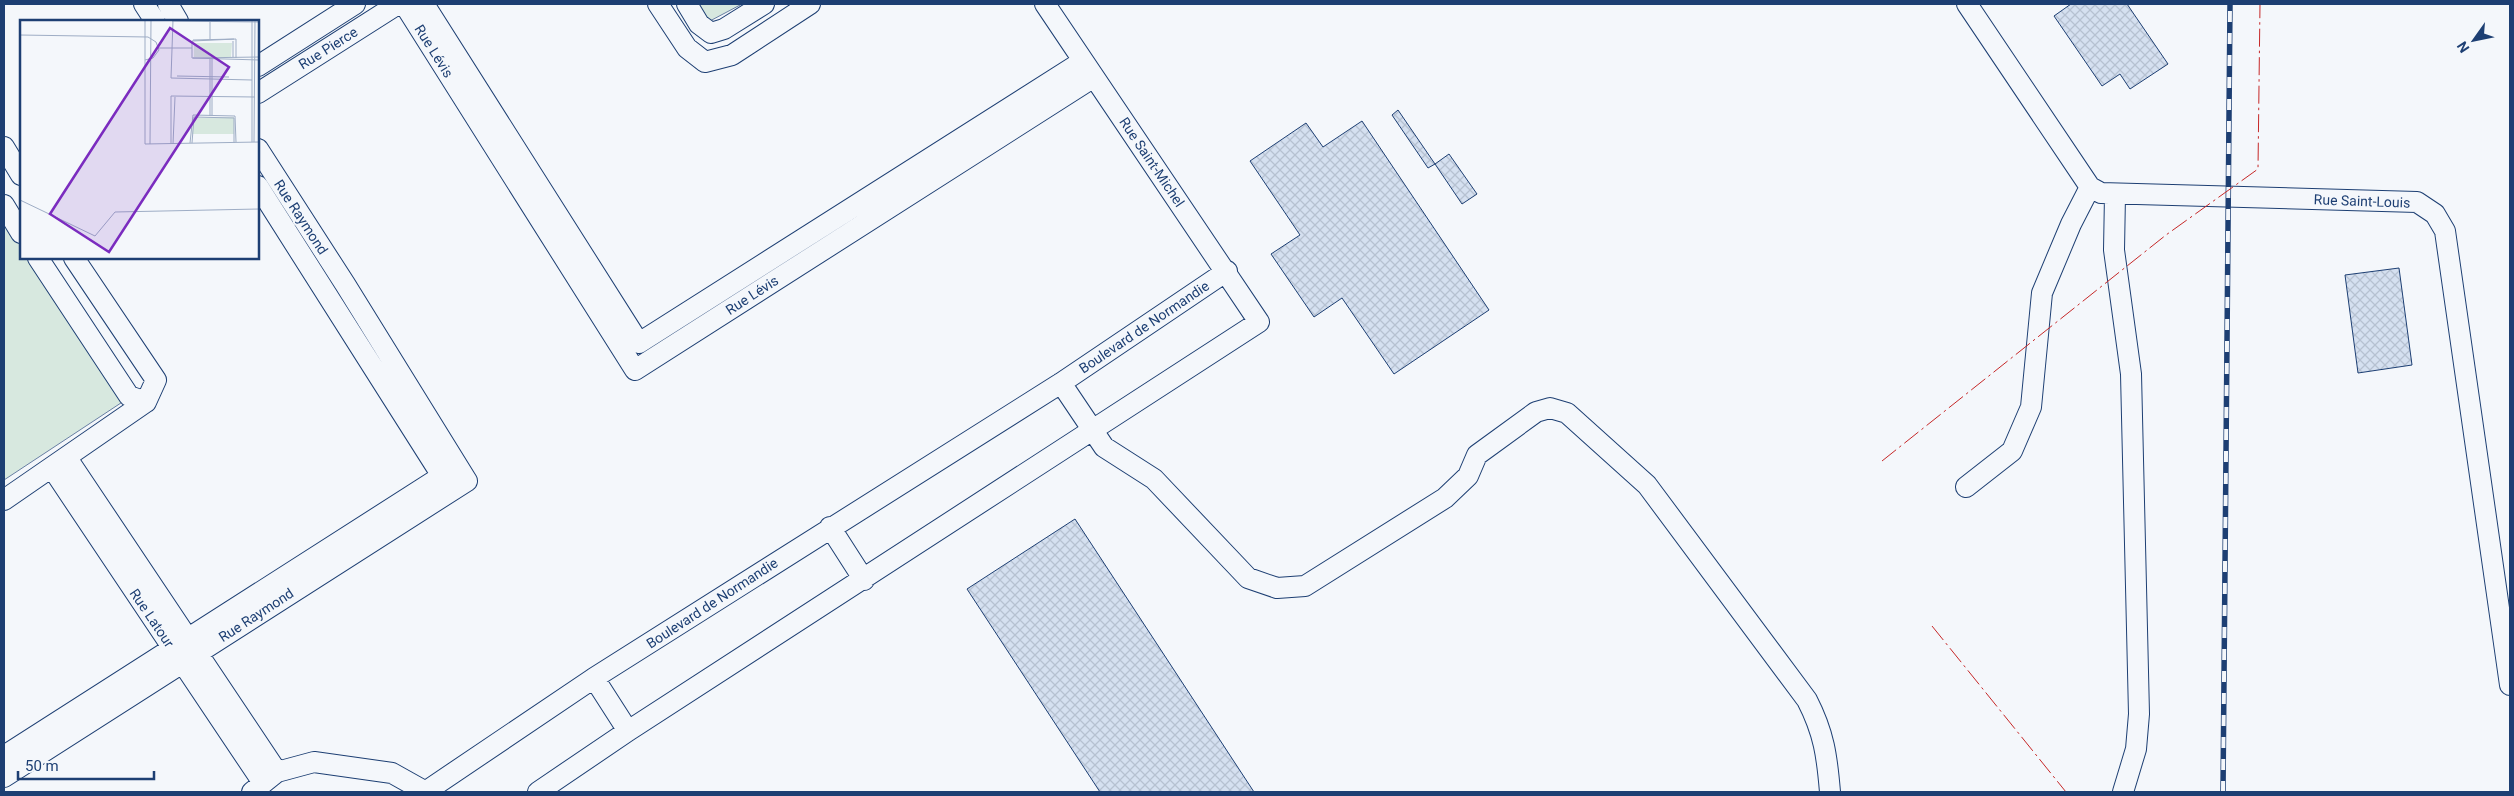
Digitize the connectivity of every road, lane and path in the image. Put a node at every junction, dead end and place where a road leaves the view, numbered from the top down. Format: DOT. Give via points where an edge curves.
graph roads {
  1 [pos="144,4"];
  2 [pos="168,4"];
  3 [pos="354,4"];
  4 [pos="398,4"];
  5 [pos="404,4"];
  6 [pos="424,4"];
  7 [pos="658,4"];
  8 [pos="687,4"];
  9 [pos="764,4"];
  10 [pos="810,4"];
  11 [pos="1044,4"];
  12 [pos="1967,4"];
  13 [pos="154,20"];
  14 [pos="177,20"];
  15 [pos="710,33"];
  16 [pos="1083,61"];
  17 [pos="705,62"];
  18 [pos="259,65"];
  19 [pos="1094,77"];
  20 [pos="259,92"];
  21 [pos="4,147"];
  22 [pos="259,151"];
  23 [pos="519,169"];
  24 [pos="20,173"];
  25 [pos="2090,187"];
  26 [pos="259,188"];
  27 [pos="2115,195"];
  28 [pos="859,203"];
  29 [pos="870,220"];
  30 [pos="39,259"];
  31 [pos="75,259"];
  32 [pos="1227,272"];
  33 [pos="345,284"];
  34 [pos="327,295"];
  35 [pos="639,343"];
  36 [pos="635,370"];
  37 [pos="1061,383"];
  38 [pos="146,402"];
  39 [pos="1093,431"];
  40 [pos="60,463"];
  41 [pos="442,476"];
  42 [pos="467,481"];
  43 [pos="1966,487"];
  44 [pos="4,500"];
  45 [pos="830,528"];
  46 [pos="864,580"];
  47 [pos="185,651"];
  48 [pos="594,678"];
  49 [pos="2510,685"];
  50 [pos="628,731"];
  51 [pos="40,743"];
  52 [pos="4,756"];
  53 [pos="4,777"];
  54 [pos="264,782"];
  55 [pos="425,792"];
  56 [pos="538,792"];
  57 [pos="1830,792"];
  58 [pos="2123,792"];
  1 -- 13 [label="street"];
  2 -- 14 [label="street"];
  3 -- 18 [label="street, Rue Pierce"];
  4 -- 20 [label="street, Rue Pierce"];
  5 -- 23 [label="street, Rue Lévis"];
  6 -- 23 [label="street, Rue Lévis"];
  7 -- 17 [label="street" via="687,48"];
  8 -- 15 [label="street" via="699,24"];
  9 -- 15 [label="street" via="724,29"];
  10 -- 17 [label="street" via="732,56"];
  11 -- 16 [label="street, Rue Saint-Michel"];
  12 -- 25 [label="street"];
  15 -- 17 [label="street"];
  16 -- 19 [label="street, Rue Saint-Michel"];
  16 -- 28 [label="street, Rue Lévis"];
  19 -- 29 [label="street, Rue Lévis"];
  19 -- 32 [label="street, Rue Saint-Michel"];
  21 -- 24 [label="street"];
  22 -- 33 [label="street, Rue Raymond"];
  23 -- 35 [label="street, Rue Lévis"];
  23 -- 36 [label="street, Rue Lévis"];
  25 -- 27 [label="street, Rue Saint-Louis"];
  25 -- 43 [label="street" via="2042,293 2031,407 2012,451"];
  26 -- 34 [label="street, Rue Raymond"];
  27 -- 49 [label="street, Rue Saint-Louis" via="2417,202 2435,214 2445,231"];
  27 -- 58 [label="street" via="2114,250 2131,374 2139,714 2136,749"];
  28 -- 29 [label="street"];
  28 -- 35 [label="street, Rue Lévis"];
  29 -- 36 [label="street, Rue Lévis"];
  30 -- 38 [label="street" via="129,396"];
  31 -- 38 [label="street" via="156,380"];
  32 -- 37 [label="street, Boulevard de Normandie"];
  32 -- 39 [label="street, Rue Saint-Michel" via="1259,322"];
  33 -- 34 [label="street"];
  33 -- 42 [label="street, Rue Raymond"];
  34 -- 41 [label="street, Rue Raymond"];
  35 -- 36 [label="street"];
  37 -- 39 [label="street"];
  37 -- 45 [label="street, Boulevard de Normandie"];
  38 -- 40 [label="street"];
  39 -- 46 [label="street"];
  39 -- 57 [label="street" via="1104,447 1154,479 1248,578 1277,588 1305,586 1445,498 1468,476 1477,455 1536,412 1550,408 1567,413 1647,485 1807,700 1826,746"];
  40 -- 44 [label="street"];
  40 -- 47 [label="street, Rue Latour"];
  41 -- 42 [label="street"];
  41 -- 47 [label="street, Rue Raymond"];
  42 -- 47 [label="street, Rue Raymond"];
  45 -- 46 [label="street"];
  45 -- 48 [label="street, Boulevard de Normandie"];
  46 -- 50 [label="street"];
  47 -- 51 [label="street, Rue Raymond"];
  47 -- 54 [label="street, Rue Latour"];
  48 -- 50 [label="street"];
  48 -- 55 [label="street, Boulevard de Normandie"];
  50 -- 56 [label="street"];
  51 -- 52 [label="street, Rue Raymond"];
  51 -- 53 [label="street, Rue Raymond"];
  54 -- 55 [label="street, Rue Latour" via="314,762 392,773"];
}
